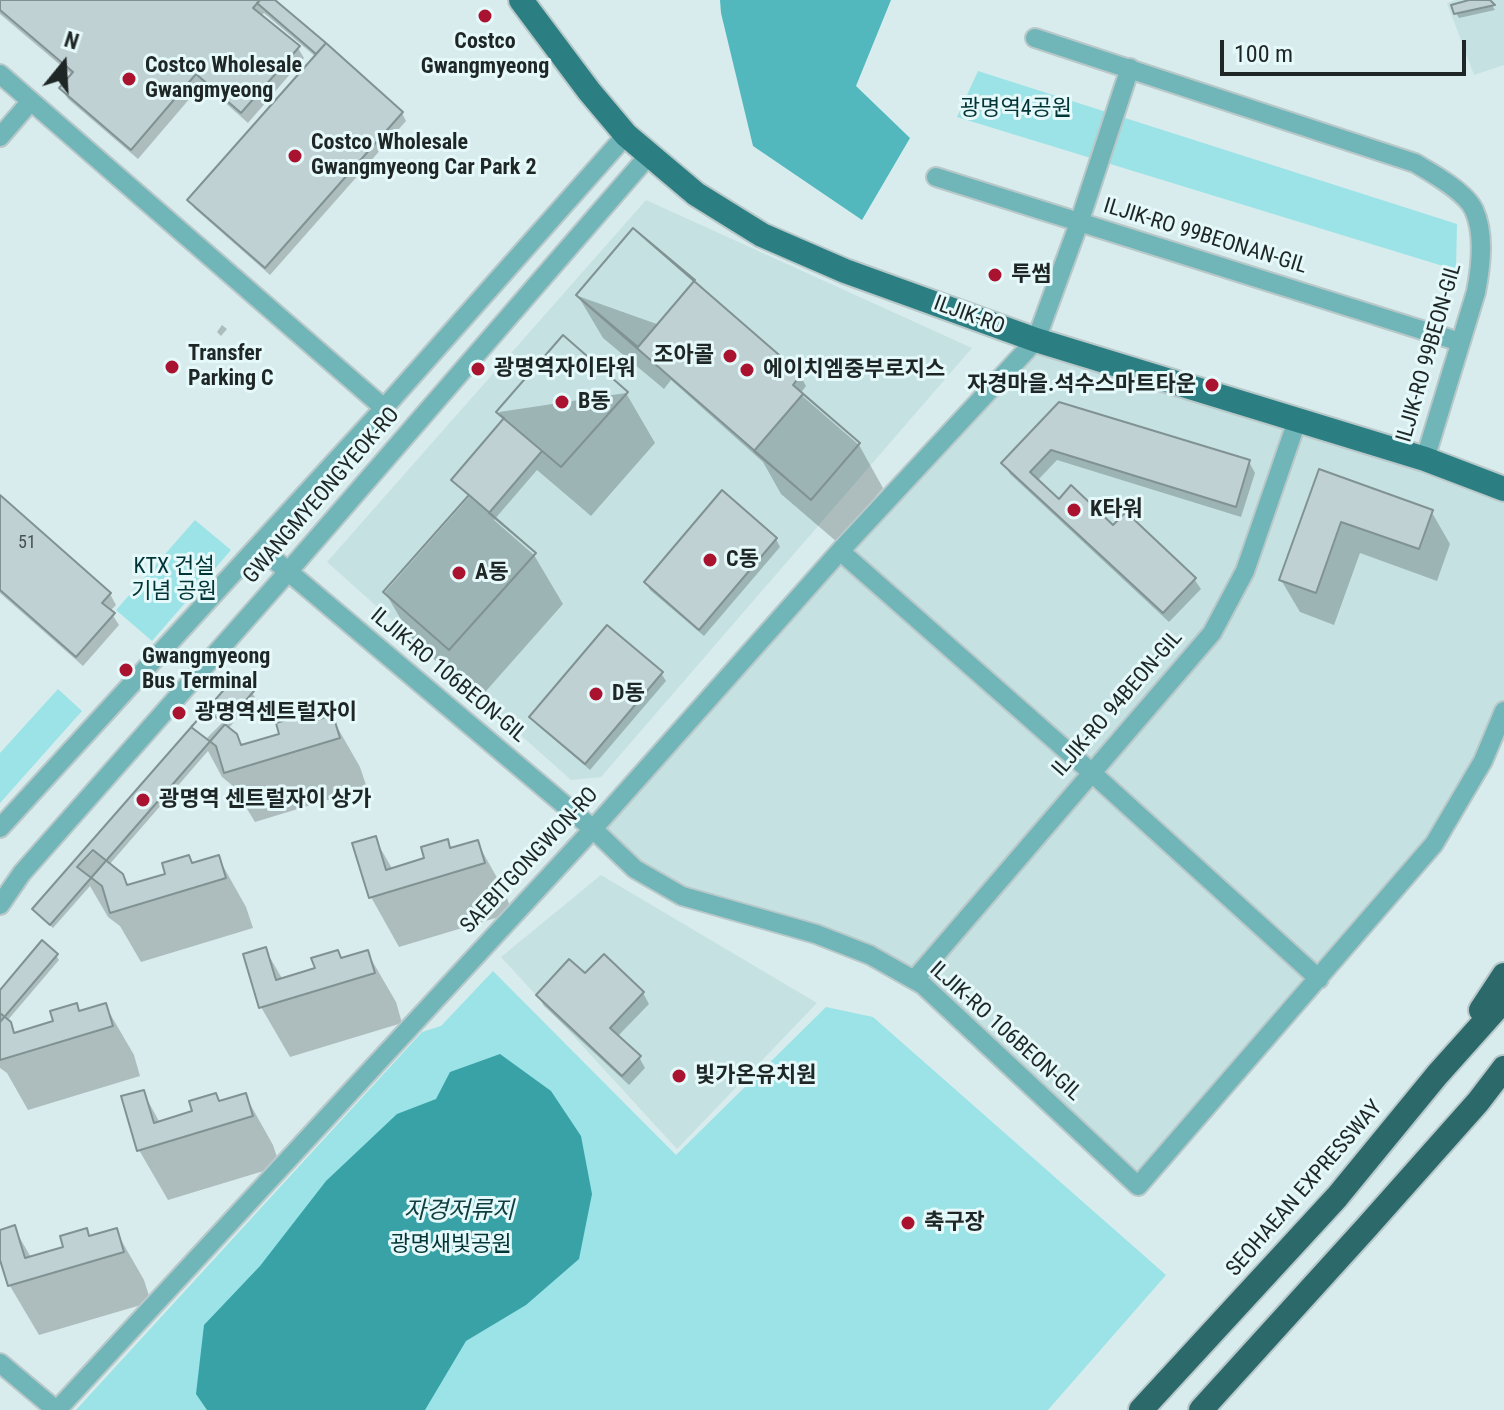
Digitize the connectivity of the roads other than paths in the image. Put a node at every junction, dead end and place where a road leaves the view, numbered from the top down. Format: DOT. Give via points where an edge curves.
graph roads {
  1 [pos="521,0"];
  2 [pos="1035,38"];
  3 [pos="1130,68"];
  4 [pos="0,74"];
  5 [pos="31,101"];
  6 [pos="626,135"];
  7 [pos="0,137"];
  8 [pos="649,155"];
  9 [pos="936,177"];
  10 [pos="1079,223"];
  11 [pos="1036,340"];
  12 [pos="1460,342"];
  13 [pos="384,408"];
  14 [pos="1297,421"];
  15 [pos="1425,459"];
  16 [pos="1504,489"];
  17 [pos="258,546"];
  18 [pos="840,551"];
  19 [pos="287,573"];
  20 [pos="1504,711"];
  21 [pos="1091,772"];
  22 [pos="0,828"];
  23 [pos="593,829"];
  24 [pos="0,905"];
  25 [pos="1504,975"];
  26 [pos="1319,979"];
  27 [pos="914,980"];
  28 [pos="1504,1000"];
  29 [pos="1504,1068"];
  30 [pos="1504,1074"];
  31 [pos="1437,1075"];
  32 [pos="1478,1102"];
  33 [pos="0,1363"];
  34 [pos="57,1410"];
  35 [pos="1141,1410"];
  36 [pos="1201,1410"];
  1 -- 6 [label="main road, ILJIK-RO"];
  2 -- 3 [label="street, ILJIK-RO 99BEON-GIL"];
  3 -- 10 [label="street"];
  3 -- 12 [label="street, ILJIK-RO 99BEON-GIL" via="1415,163 1443,179 1474,207 1480,232 1479,279"];
  4 -- 5 [label="street"];
  5 -- 7 [label="street"];
  5 -- 13 [label="street"];
  6 -- 8 [label="main road, ILJIK-RO"];
  6 -- 13 [label="street, GWANGMYEONGYEOK-RO"];
  8 -- 11 [label="main road, ILJIK-RO" via="696,194 762,235"];
  8 -- 19 [label="street, GWANGMYEONGYEOK-RO"];
  9 -- 10 [label="street, ILJIK-RO 99BEONAN-GIL"];
  10 -- 11 [label="street"];
  10 -- 12 [label="street, ILJIK-RO 99BEONAN-GIL"];
  11 -- 14 [label="main road, ILJIK-RO"];
  11 -- 18 [label="street, SAEBITGONGWON-RO"];
  12 -- 15 [label="street, ILJIK-RO 99BEON-GIL"];
  13 -- 17 [label="street, GWANGMYEONGYEOK-RO"];
  14 -- 15 [label="main road, ILJIK-RO"];
  14 -- 21 [label="street, ILJIK-RO 94BEON-GIL" via="1245,571 1212,633"];
  15 -- 16 [label="main road, ILJIK-RO"];
  17 -- 19 [label="street, ILJIK-RO 106BEON-GIL"];
  17 -- 22 [label="street, GWANGMYEONGYEOK-RO"];
  18 -- 21 [label="street"];
  18 -- 23 [label="street, SAEBITGONGWON-RO"];
  19 -- 23 [label="street, ILJIK-RO 106BEON-GIL"];
  19 -- 24 [label="street, GWANGMYEONGYEOK-RO" via="22,873"];
  20 -- 26 [label="street, ILJIK-RO 106BEON-GIL" via="1483,761 1434,844"];
  21 -- 26 [label="street"];
  21 -- 27 [label="street, ILJIK-RO 94BEON-GIL"];
  23 -- 27 [label="street, ILJIK-RO 106BEON-GIL" via="635,869 682,896 816,934"];
  23 -- 34 [label="street, SAEBITGONGWON-RO"];
  25 -- 31 [label="highway"];
  26 -- 27 [label="street, ILJIK-RO 106BEON-GIL" via="1138,1186"];
  28 -- 31 [label="highway, SEOHAEAN EXPRESSWAY"];
  29 -- 32 [label="highway"];
  30 -- 32 [label="highway"];
  31 -- 35 [label="highway, SEOHAEAN EXPRESSWAY" via="1337,1197"];
  32 -- 36 [label="highway"];
  33 -- 34 [label="street"];
}
